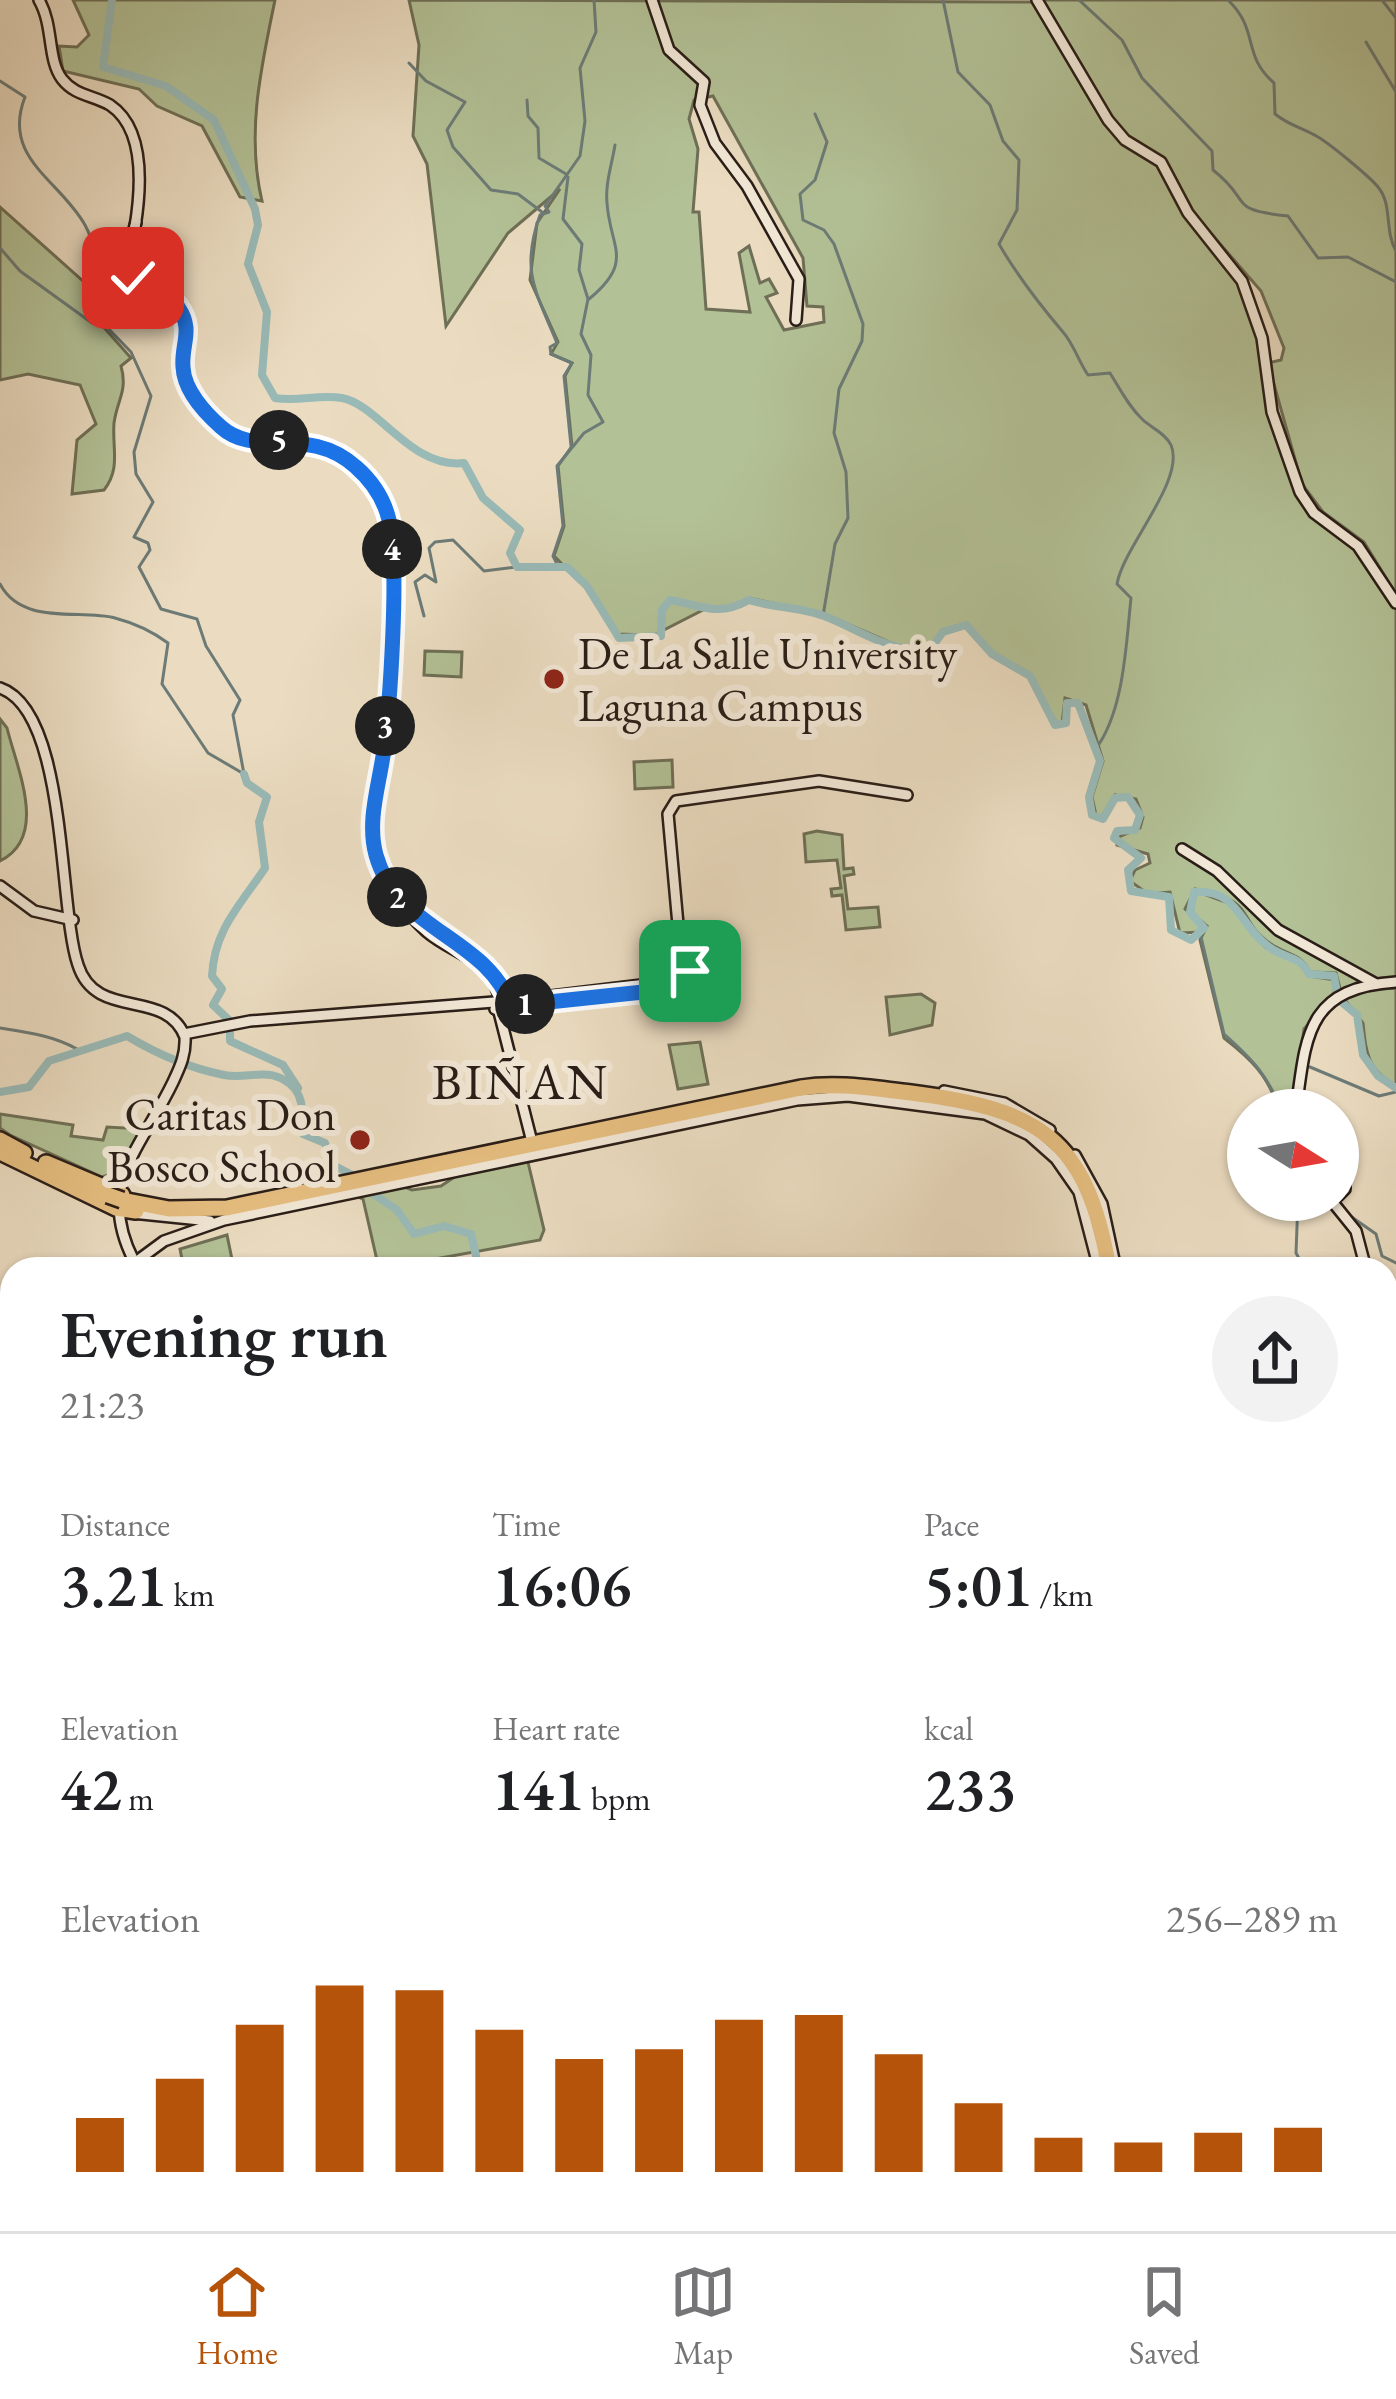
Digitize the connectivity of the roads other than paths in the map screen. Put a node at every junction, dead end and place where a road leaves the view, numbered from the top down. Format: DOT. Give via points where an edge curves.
graph roads {
  1 [pos="39,0"];
  2 [pos="652,0"];
  3 [pos="1037,0"];
  4 [pos="796,320"];
  5 [pos="1396,603"];
  6 [pos="0,688"];
  7 [pos="907,797"];
  8 [pos="369,819"];
  9 [pos="1182,849"];
  10 [pos="0,886"];
  11 [pos="73,920"];
  12 [pos="421,925"];
  13 [pos="1396,982"];
  14 [pos="1376,984"];
  15 [pos="503,1003"];
  16 [pos="184,1034"];
  17 [pos="1299,1089"];
  18 [pos="648,1124"];
  19 [pos="531,1138"];
  20 [pos="0,1145"];
  21 [pos="133,1157"];
  22 [pos="80,1175"];
  23 [pos="358,1183"];
  24 [pos="117,1205"];
  25 [pos="224,1220"];
  26 [pos="1348,1221"];
  27 [pos="127,1257"];
  28 [pos="138,1257"];
  29 [pos="1104,1257"];
  30 [pos="1106,1257"];
  31 [pos="1107,1257"];
  32 [pos="1363,1257"];
  1 -- 12 [label="main road" via="62,80 109,105 129,127 139,178 132,267 184,311 197,343 188,370 212,419 245,440 304,441 337,453 374,486 387,512 387,698 373,841 391,888"];
  2 -- 4 [label="main road" via="664,42 704,82 700,105 715,143 795,270"];
  3 -- 5 [label="main road" via="1108,120 1161,162 1190,217 1242,281 1300,492 1358,546"];
  6 -- 11 [label="main road" via="22,700 35,727"];
  7 -- 15 [label="main road" via="816,786 679,802 673,814 686,984"];
  8 -- 12 [label="main road" via="381,879"];
  9 -- 14 [label="main road" via="1286,935"];
  10 -- 11 [label="main road" via="34,911"];
  11 -- 16 [label="main road" via="76,961 89,987 108,1001 167,1014"];
  12 -- 15 [label="main road" via="482,960"];
  13 -- 14 [label="main road"];
  14 -- 17 [label="main road" via="1338,999 1308,1028"];
  15 -- 16 [label="main road" via="250,1021"];
  15 -- 19 [label="main road"];
  16 -- 21 [label="main road" via="184,1058"];
  18 -- 23 [label="highway"];
  18 -- 29 [label="main road" via="824,1096 988,1115 1029,1135 1064,1168"];
  18 -- 30 [label="highway" via="830,1089 964,1104 1017,1119 1066,1158 1097,1199"];
  19 -- 23 [label="main road"];
  19 -- 31 [label="main road" via="816,1079 987,1098 1034,1118 1076,1156 1102,1204"];
  20 -- 22 [label="main road"];
  20 -- 24 [label="highway"];
  21 -- 22 [label="main road" via="109,1183"];
  21 -- 24 [label="main road"];
  21 -- 24 [label="main road"];
  22 -- 24 [label="main road"];
  23 -- 24 [label="main road" via="220,1202"];
  23 -- 24 [label="highway" via="200,1210"];
  23 -- 25 [label="main road"];
  24 -- 25 [label="main road" via="176,1220"];
  24 -- 27 [label="main road"];
  25 -- 28 [label="main road"];
  26 -- 32 [label="main road"];
}
